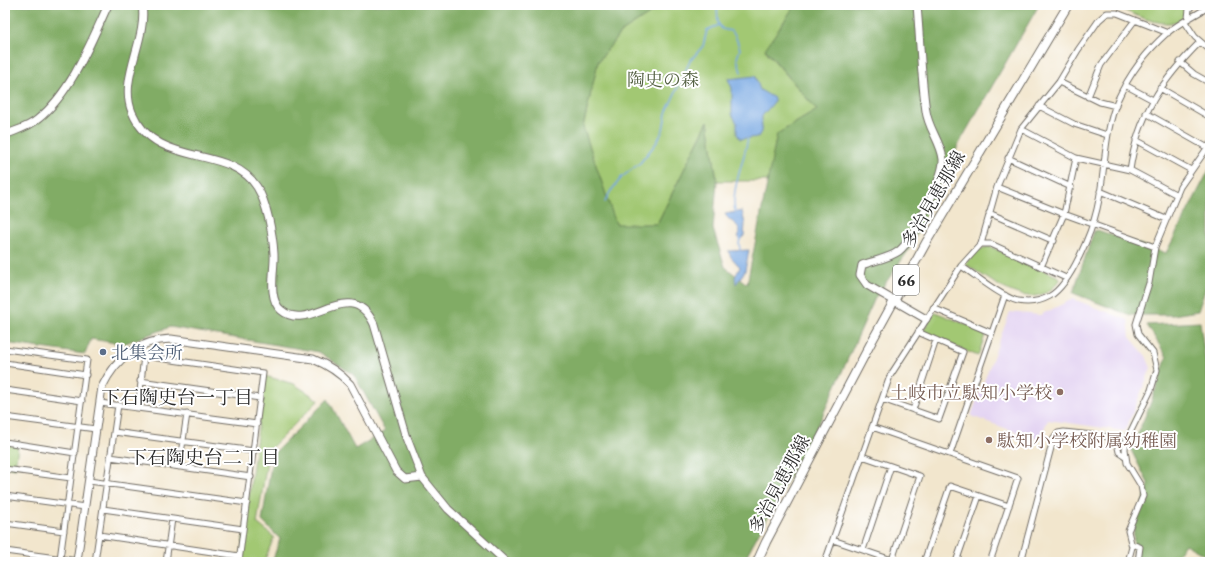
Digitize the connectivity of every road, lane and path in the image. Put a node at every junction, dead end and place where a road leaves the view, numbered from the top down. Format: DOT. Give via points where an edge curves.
graph roads {
  1 [pos="108,5"];
  2 [pos="142,5"];
  3 [pos="917,5"];
  4 [pos="1068,5"];
  5 [pos="1192,5"];
  6 [pos="1209,7"];
  7 [pos="1135,20"];
  8 [pos="1186,20"];
  9 [pos="1168,33"];
  10 [pos="1200,42"];
  11 [pos="1210,50"];
  12 [pos="1180,62"];
  13 [pos="1059,82"];
  14 [pos="1210,84"];
  15 [pos="1125,85"];
  16 [pos="1160,88"];
  17 [pos="1088,97"];
  18 [pos="1153,100"];
  19 [pos="1039,106"];
  20 [pos="1116,106"];
  21 [pos="1146,113"];
  22 [pos="1210,117"];
  23 [pos="1021,129"];
  24 [pos="5,135"];
  25 [pos="1107,135"];
  26 [pos="1136,140"];
  27 [pos="1209,146"];
  28 [pos="1008,158"];
  29 [pos="1076,158"];
  30 [pos="1103,164"];
  31 [pos="1130,170"];
  32 [pos="1190,170"];
  33 [pos="997,187"];
  34 [pos="1071,188"];
  35 [pos="1100,191"];
  36 [pos="1177,195"];
  37 [pos="989,213"];
  38 [pos="1064,214"];
  39 [pos="1166,219"];
  40 [pos="1093,224"];
  41 [pos="1054,241"];
  42 [pos="981,244"];
  43 [pos="1155,246"];
  44 [pos="961,266"];
  45 [pos="1041,267"];
  46 [pos="1066,278"];
  47 [pos="1005,294"];
  48 [pos="894,301"];
  49 [pos="933,308"];
  50 [pos="926,319"];
  51 [pos="918,332"];
  52 [pos="992,333"];
  53 [pos="936,340"];
  54 [pos="5,349"];
  55 [pos="5,363"];
  56 [pos="86,375"];
  57 [pos="140,381"];
  58 [pos="5,390"];
  59 [pos="260,398"];
  60 [pos="882,399"];
  61 [pos="82,401"];
  62 [pos="100,403"];
  63 [pos="118,405"];
  64 [pos="138,408"];
  65 [pos="913,410"];
  66 [pos="187,414"];
  67 [pos="5,417"];
  68 [pos="257,424"];
  69 [pos="78,427"];
  70 [pos="872,427"];
  71 [pos="96,430"];
  72 [pos="114,432"];
  73 [pos="183,441"];
  74 [pos="5,442"];
  75 [pos="254,451"];
  76 [pos="75,453"];
  77 [pos="950,454"];
  78 [pos="862,456"];
  79 [pos="1125,456"];
  80 [pos="110,457"];
  81 [pos="891,466"];
  82 [pos="179,467"];
  83 [pos="5,469"];
  84 [pos="250,477"];
  85 [pos="422,477"];
  86 [pos="71,478"];
  87 [pos="89,481"];
  88 [pos="106,484"];
  89 [pos="5,496"];
  90 [pos="979,496"];
  91 [pos="247,503"];
  92 [pos="67,505"];
  93 [pos="1009,506"];
  94 [pos="85,507"];
  95 [pos="103,509"];
  96 [pos="172,519"];
  97 [pos="5,523"];
  98 [pos="243,529"];
  99 [pos="64,532"];
  100 [pos="99,535"];
  101 [pos="833,540"];
  102 [pos="1132,544"];
  103 [pos="169,545"];
  104 [pos="863,550"];
  105 [pos="5,551"];
  106 [pos="239,556"];
  107 [pos="60,559"];
  108 [pos="77,561"];
  109 [pos="86,562"];
  110 [pos="95,562"];
  111 [pos="166,562"];
  112 [pos="238,562"];
  113 [pos="506,562"];
  114 [pos="757,562"];
  115 [pos="825,562"];
  116 [pos="924,562"];
  117 [pos="956,562"];
  118 [pos="990,562"];
  119 [pos="1021,562"];
  120 [pos="1128,562"];
  121 [pos="1138,562"];
  1 -- 24 [label="street" via="84,56 62,92 38,120"];
  2 -- 85 [label="street" via="143,22 129,85 131,110 135,120 143,131 162,146 242,171 257,187 264,202 271,234 274,253 274,295 279,308 295,317 342,303 354,304 370,315 407,438"];
  3 -- 48 [label="street" via="926,110 931,132 942,152 943,161 928,204 906,244 898,252 862,265 860,269 862,280 867,285"];
  4 -- 48 [label="main road, 多治見恵那線 / 66" via="965,175"];
  5 -- 8 [label="street"];
  6 -- 8 [label="street"];
  7 -- 9 [label="street"];
  7 -- 13 [label="street" via="1114,12 1104,14"];
  7 -- 17 [label="street" via="1101,65"];
  8 -- 9 [label="street"];
  8 -- 10 [label="street"];
  9 -- 15 [label="street" via="1146,56"];
  10 -- 11 [label="street"];
  10 -- 12 [label="street"];
  12 -- 14 [label="street"];
  12 -- 16 [label="street"];
  13 -- 17 [label="street"];
  13 -- 19 [label="street"];
  15 -- 18 [label="street"];
  15 -- 20 [label="street"];
  16 -- 18 [label="street"];
  16 -- 22 [label="street"];
  17 -- 20 [label="street"];
  18 -- 21 [label="street"];
  19 -- 23 [label="street"];
  19 -- 25 [label="street" via="1074,124"];
  20 -- 25 [label="street"];
  21 -- 26 [label="street"];
  21 -- 27 [label="street"];
  23 -- 28 [label="street"];
  23 -- 29 [label="street"];
  25 -- 30 [label="street"];
  26 -- 31 [label="street"];
  26 -- 32 [label="street"];
  27 -- 32 [label="street"];
  28 -- 33 [label="street"];
  28 -- 34 [label="street"];
  29 -- 30 [label="street"];
  29 -- 34 [label="street"];
  30 -- 31 [label="street"];
  30 -- 35 [label="street"];
  31 -- 36 [label="street"];
  32 -- 36 [label="street"];
  33 -- 37 [label="street"];
  33 -- 38 [label="street"];
  34 -- 38 [label="street"];
  35 -- 39 [label="street"];
  35 -- 40 [label="street"];
  36 -- 39 [label="street"];
  37 -- 41 [label="street"];
  37 -- 42 [label="street"];
  38 -- 40 [label="street"];
  38 -- 41 [label="street"];
  39 -- 43 [label="street"];
  40 -- 43 [label="street"];
  40 -- 46 [label="street"];
  41 -- 45 [label="street"];
  42 -- 44 [label="street"];
  42 -- 45 [label="street" via="991,244"];
  43 -- 79 [label="street" via="1149,284 1136,324 1138,334 1153,354 1157,370 1151,390 1126,441"];
  44 -- 47 [label="street"];
  44 -- 49 [label="street"];
  45 -- 46 [label="street"];
  46 -- 47 [label="street" via="1051,296 1042,299 1026,302"];
  47 -- 52 [label="street"];
  48 -- 50 [label="street"];
  48 -- 114 [label="main road, 多治見恵那線 / 66"];
  49 -- 50 [label="street"];
  49 -- 52 [label="street"];
  50 -- 51 [label="street"];
  51 -- 53 [label="street"];
  51 -- 60 [label="street" via="890,376"];
  52 -- 77 [label="street"];
  53 -- 65 [label="street"];
  53 -- 65 [label="street" via="963,352 939,420"];
  54 -- 56 [label="street" via="87,360"];
  55 -- 56 [label="street"];
  56 -- 61 [label="street"];
  57 -- 59 [label="street"];
  57 -- 59 [label="street" via="144,356 263,373"];
  57 -- 64 [label="street"];
  58 -- 61 [label="street"];
  59 -- 68 [label="street"];
  60 -- 65 [label="street"];
  60 -- 70 [label="street"];
  61 -- 69 [label="street"];
  62 -- 63 [label="street"];
  62 -- 71 [label="street"];
  62 -- 85 [label="street" via="102,388 115,365 139,346 159,339 313,359 339,373 350,384 396,472 405,479"];
  63 -- 64 [label="street"];
  63 -- 72 [label="street"];
  64 -- 66 [label="street"];
  66 -- 68 [label="street"];
  66 -- 73 [label="street"];
  67 -- 69 [label="street"];
  68 -- 75 [label="street"];
  69 -- 71 [label="street"];
  69 -- 76 [label="street"];
  70 -- 77 [label="street"];
  70 -- 78 [label="street"];
  71 -- 87 [label="street"];
  72 -- 73 [label="street"];
  72 -- 80 [label="street"];
  73 -- 75 [label="street"];
  73 -- 82 [label="street"];
  74 -- 76 [label="street"];
  75 -- 84 [label="street"];
  76 -- 86 [label="street"];
  77 -- 93 [label="street" via="1018,478"];
  78 -- 81 [label="street"];
  78 -- 101 [label="street"];
  79 -- 102 [label="street" via="1143,490 1141,503 1128,531"];
  79 -- 119 [label="street" via="1119,452 1117,443 1111,437 1058,433 1053,440"];
  80 -- 82 [label="street"];
  80 -- 88 [label="street"];
  81 -- 104 [label="street"];
  81 -- 104 [label="street" via="920,476 892,560"];
  82 -- 84 [label="street"];
  83 -- 86 [label="street"];
  84 -- 91 [label="street"];
  85 -- 113 [label="street" via="444,505"];
  86 -- 92 [label="street"];
  87 -- 88 [label="street"];
  87 -- 94 [label="street"];
  88 -- 91 [label="street"];
  88 -- 95 [label="street"];
  89 -- 92 [label="street"];
  90 -- 93 [label="street"];
  90 -- 116 [label="street" via="950,486"];
  90 -- 117 [label="street"];
  91 -- 98 [label="street"];
  92 -- 94 [label="street"];
  92 -- 99 [label="street"];
  93 -- 118 [label="street"];
  94 -- 108 [label="street"];
  95 -- 96 [label="street"];
  95 -- 100 [label="street"];
  96 -- 98 [label="street"];
  96 -- 103 [label="street"];
  97 -- 99 [label="street"];
  98 -- 106 [label="street"];
  99 -- 107 [label="street"];
  100 -- 103 [label="street"];
  100 -- 110 [label="street"];
  101 -- 104 [label="street"];
  101 -- 115 [label="street"];
  102 -- 120 [label="street"];
  102 -- 121 [label="street" via="1140,547"];
  103 -- 106 [label="street"];
  103 -- 111 [label="street"];
  105 -- 107 [label="street"];
  106 -- 112 [label="street"];
  107 -- 108 [label="street"];
  108 -- 109 [label="street"];
}
